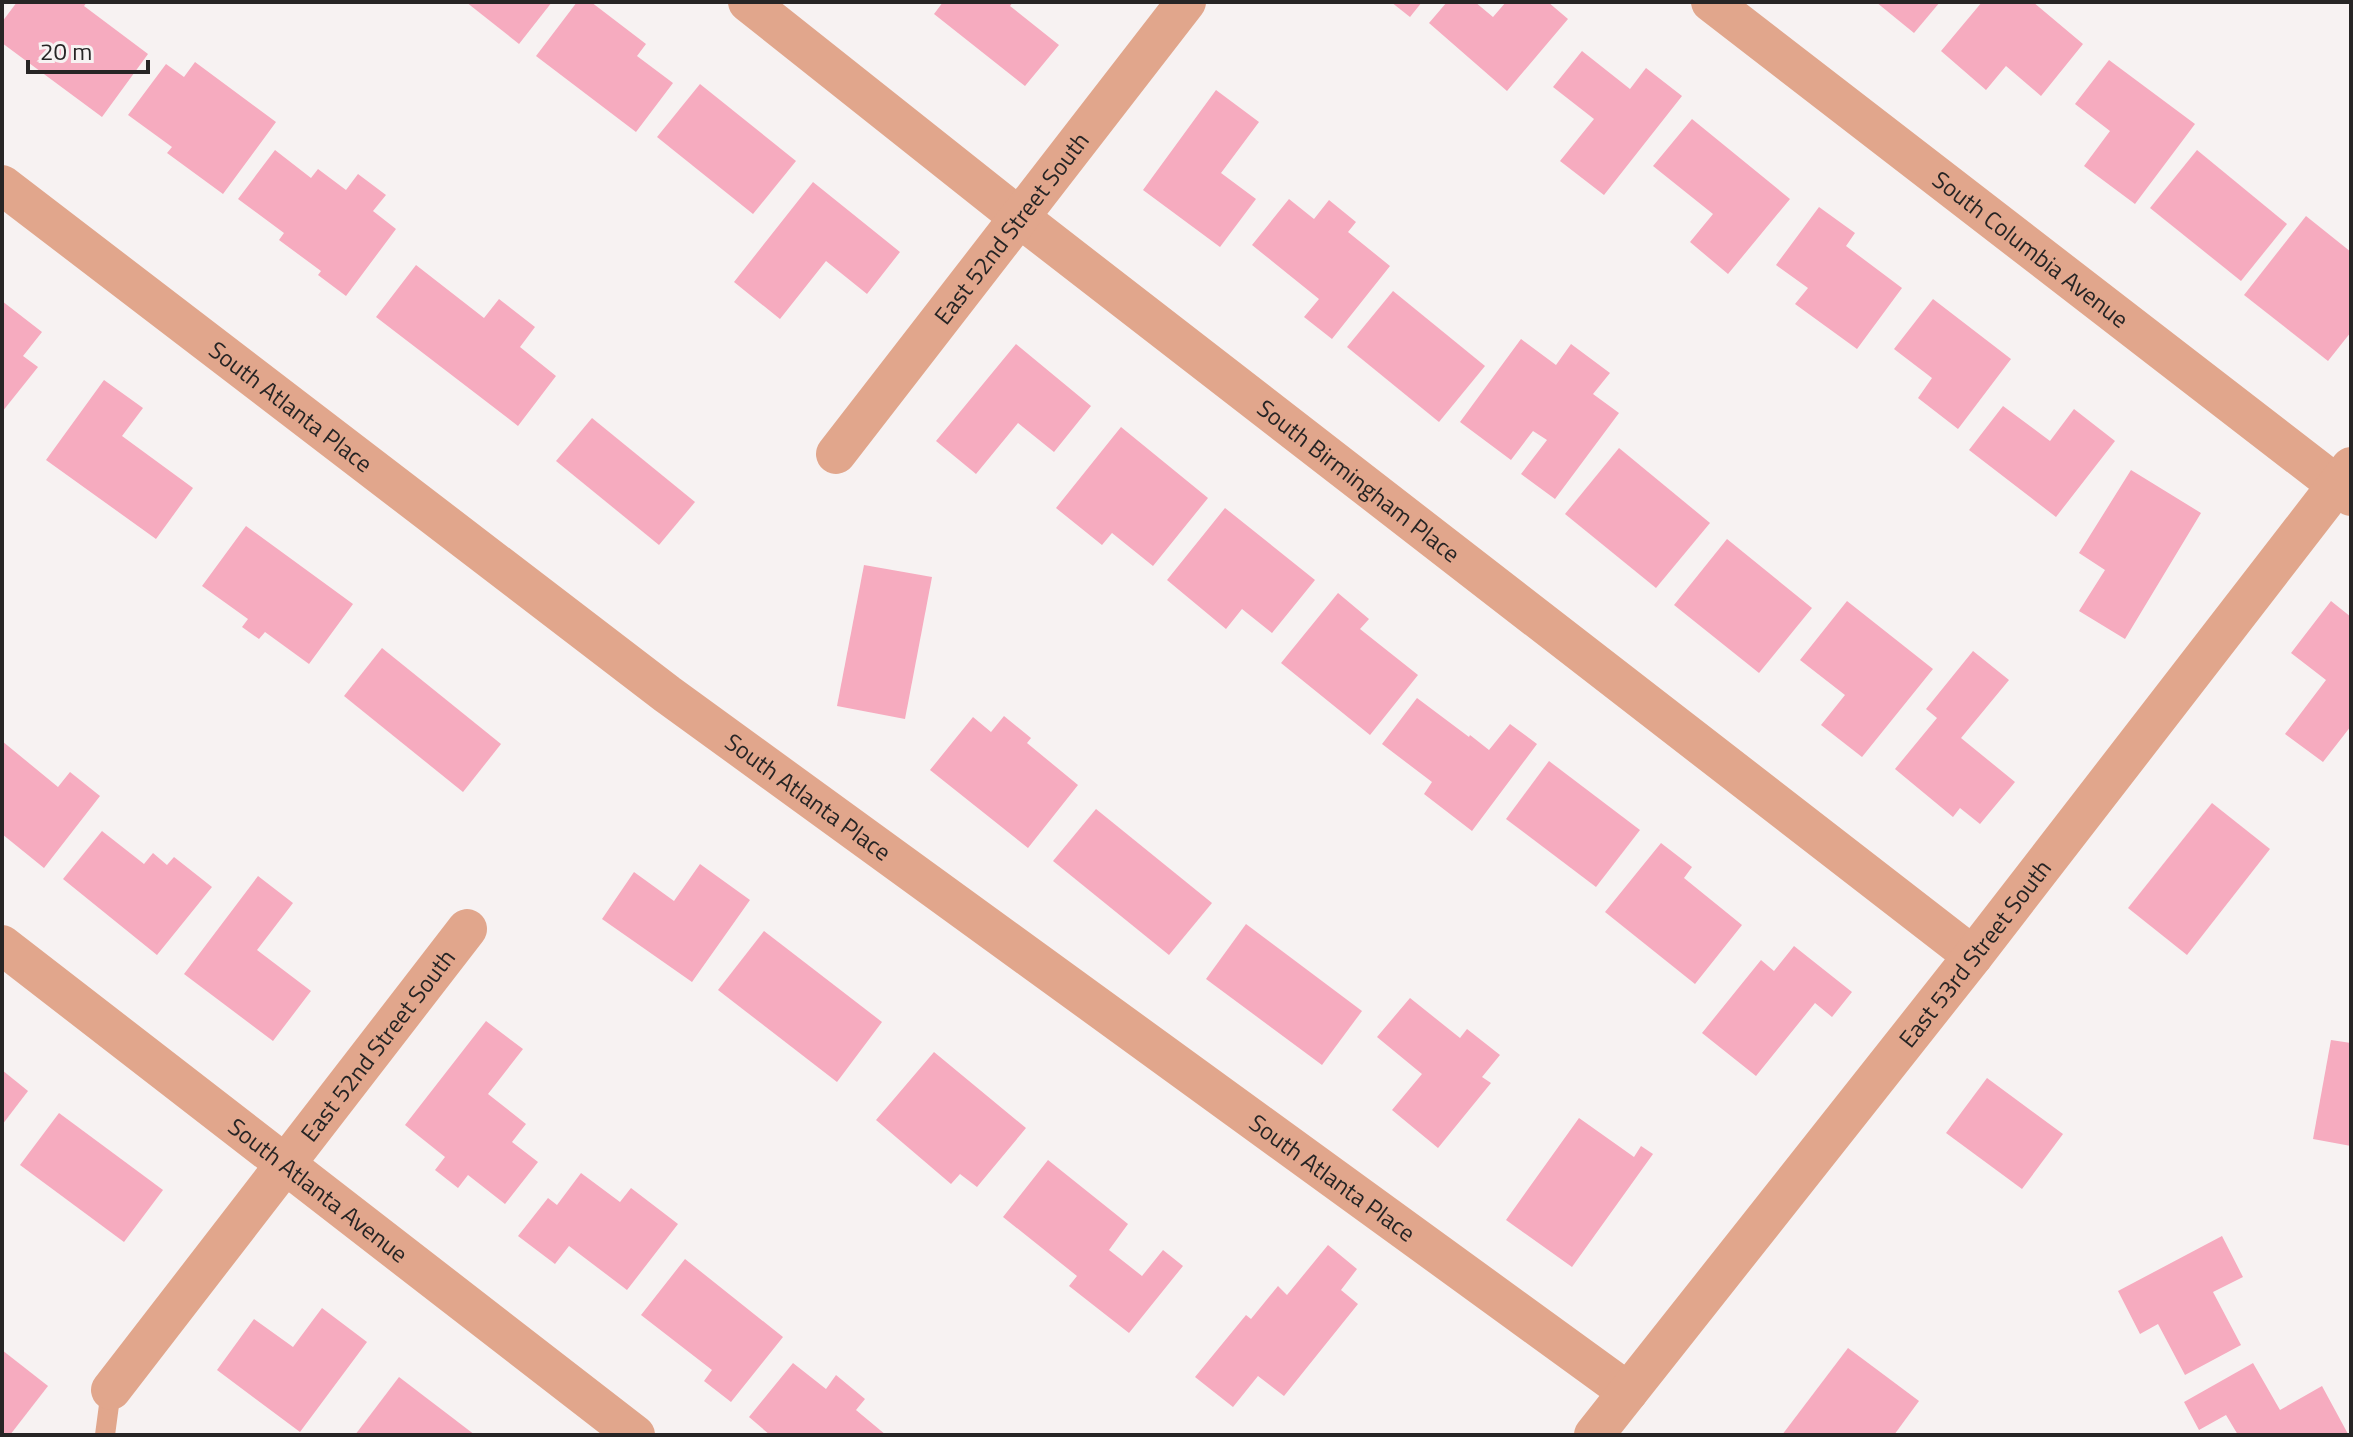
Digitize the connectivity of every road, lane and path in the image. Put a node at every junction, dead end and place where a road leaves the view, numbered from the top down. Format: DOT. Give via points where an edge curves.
graph roads {
  1 [pos="748,2"];
  2 [pos="1186,2"];
  3 [pos="1711,2"];
  4 [pos="2,185"];
  5 [pos="1020,218"];
  6 [pos="836,454"];
  7 [pos="2346,483"];
  8 [pos="467,929"];
  9 [pos="2,945"];
  10 [pos="1973,956"];
  11 [pos="286,1163"];
  12 [pos="111,1390"];
  13 [pos="1628,1392"];
  14 [pos="105,1435"];
  15 [pos="635,1435"];
  16 [pos="1594,1435"];
  1 -- 5 [label="street, South Birmingham Place"];
  2 -- 5 [label="street, East 52nd Street South"];
  3 -- 7 [label="street, South Columbia Avenue"];
  4 -- 13 [label="street, South Atlanta Place" via="667,694"];
  5 -- 6 [label="street, East 52nd Street South"];
  5 -- 10 [label="street, South Birmingham Place"];
  7 -- 10 [label="street, East 53rd Street South"];
  8 -- 11 [label="street, East 52nd Street South"];
  9 -- 11 [label="street, South Atlanta Avenue"];
  10 -- 13 [label="street, East 53rd Street South"];
  11 -- 12 [label="street, East 52nd Street South"];
  11 -- 15 [label="street, South Atlanta Avenue"];
  12 -- 14 [label="lane"];
  13 -- 16 [label="street, East 53rd Street South"];
}
